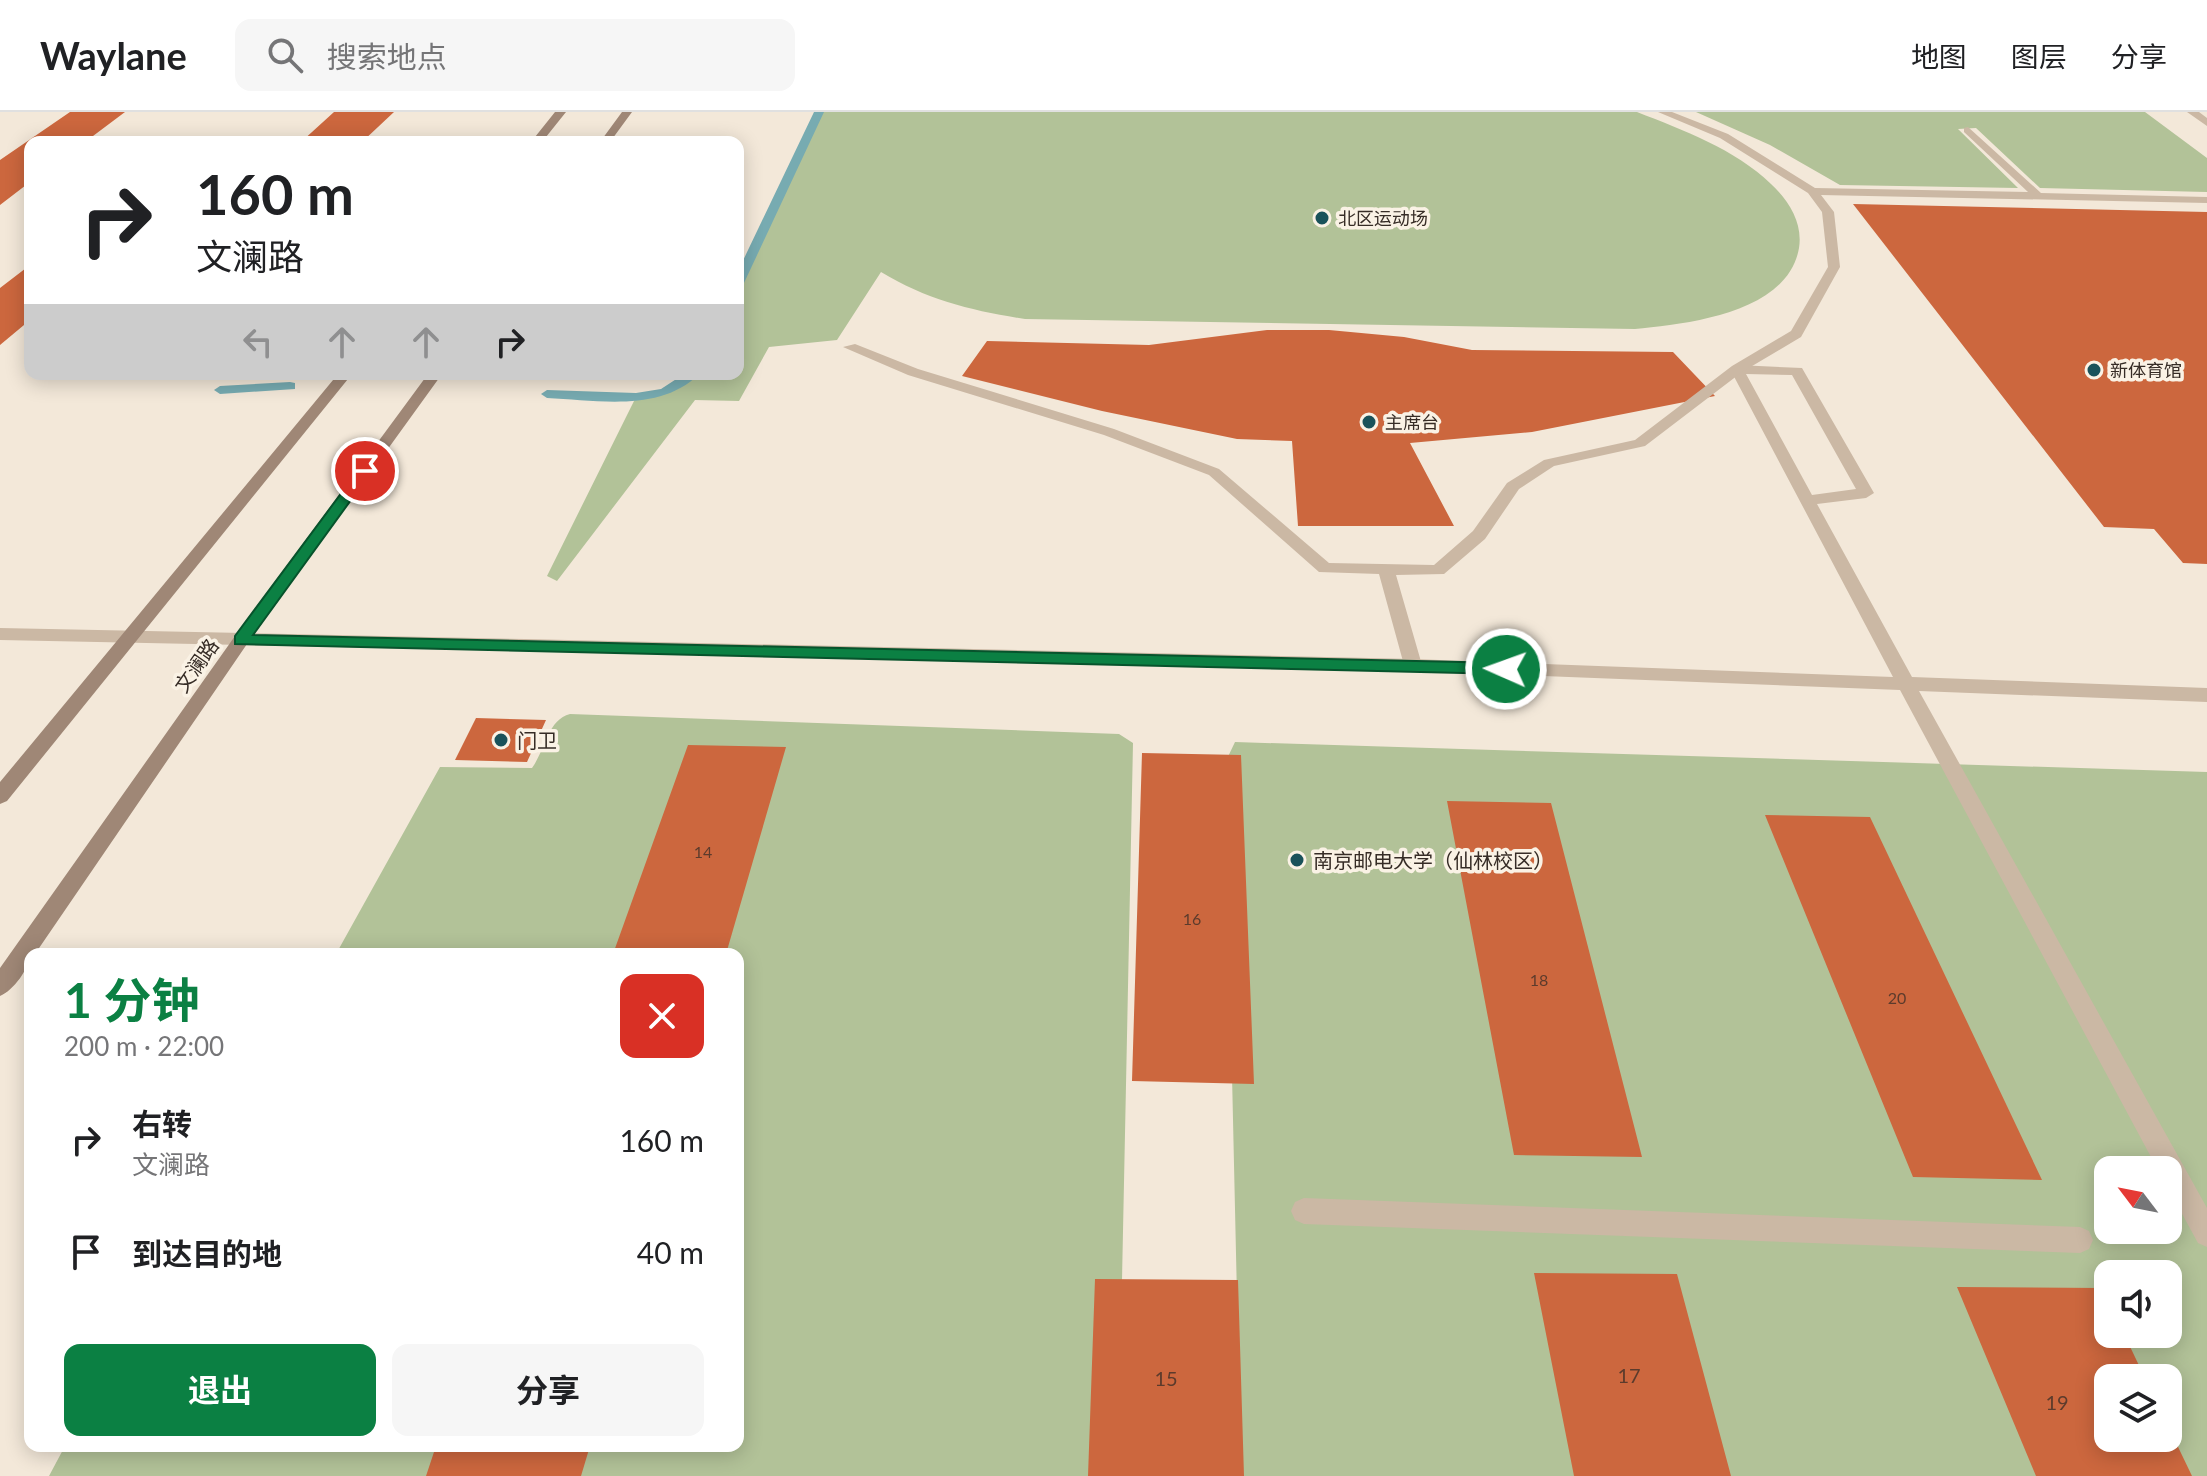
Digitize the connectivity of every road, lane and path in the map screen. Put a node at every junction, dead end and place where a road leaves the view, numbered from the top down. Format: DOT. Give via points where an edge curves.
graph roads {
  1 [pos="561,112"];
  2 [pos="627,112"];
  3 [pos="1663,112"];
  4 [pos="2192,112"];
  5 [pos="2207,123"];
  6 [pos="1968,130"];
  7 [pos="541,136"];
  8 [pos="609,136"];
  9 [pos="1812,191"];
  10 [pos="2038,196"];
  11 [pos="2207,200"];
  12 [pos="850,347"];
  13 [pos="1737,369"];
  14 [pos="340,380"];
  15 [pos="431,380"];
  16 [pos="1807,500"];
  17 [pos="1386,570"];
  18 [pos="0,634"];
  19 [pos="128,638"];
  20 [pos="241,640"];
  21 [pos="1413,665"];
  22 [pos="1906,684"];
  23 [pos="2207,695"];
  24 [pos="0,796"];
  25 [pos="26,948"];
  26 [pos="24,952"];
  27 [pos="0,986"];
  28 [pos="1304,1211"];
  29 [pos="2207,1234"];
  30 [pos="2080,1240"];
  1 -- 7 [label="main road"];
  2 -- 8 [label="main road"];
  3 -- 9 [label="street" via="1724,136"];
  4 -- 5 [label="street"];
  6 -- 10 [label="street"];
  9 -- 10 [label="street"];
  9 -- 13 [label="street" via="1828,212 1834,267 1796,334"];
  10 -- 11 [label="street"];
  12 -- 17 [label="street" via="1214,472 1325,568"];
  13 -- 16 [label="street"];
  13 -- 16 [label="street" via="1797,371 1866,493"];
  13 -- 17 [label="street" via="1640,443 1549,463 1513,486 1479,535 1438,570"];
  14 -- 19 [label="main road"];
  15 -- 20 [label="main road, 文澜路"];
  16 -- 22 [label="street"];
  17 -- 21 [label="street"];
  18 -- 19 [label="street"];
  19 -- 20 [label="street"];
  19 -- 24 [label="main road"];
  20 -- 21 [label="street"];
  20 -- 25 [label="main road, 文澜路"];
  21 -- 22 [label="street"];
  22 -- 23 [label="street"];
  22 -- 29 [label="street"];
  26 -- 27 [label="main road, 文澜路"];
  28 -- 30 [label="street"];
}
